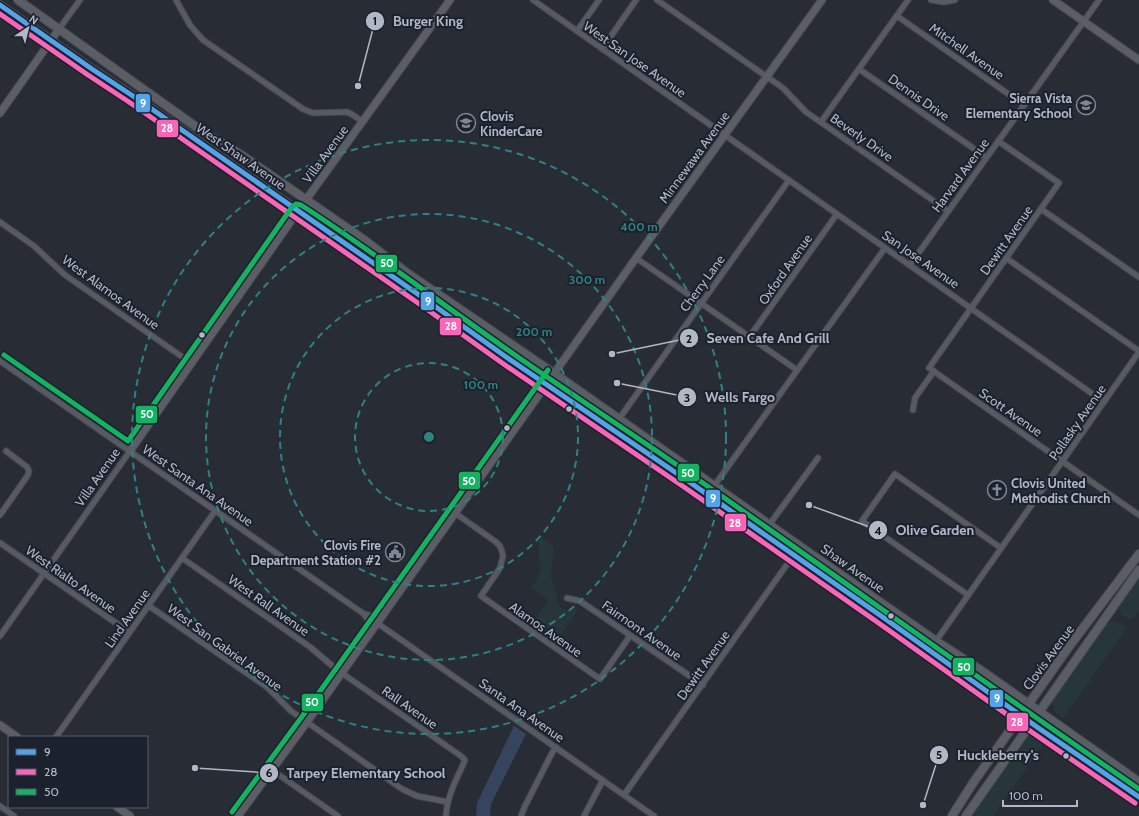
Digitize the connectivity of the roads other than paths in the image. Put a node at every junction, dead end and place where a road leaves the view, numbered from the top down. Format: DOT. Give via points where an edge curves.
graph roads {
  1 [pos="18,0"];
  2 [pos="80,0"];
  3 [pos="176,0"];
  4 [pos="450,0"];
  5 [pos="533,0"];
  6 [pos="599,0"];
  7 [pos="636,0"];
  8 [pos="657,0"];
  9 [pos="822,0"];
  10 [pos="908,0"];
  11 [pos="931,0"];
  12 [pos="955,0"];
  13 [pos="1053,0"];
  14 [pos="1099,0"];
  15 [pos="0,5"];
  16 [pos="897,16"];
  17 [pos="1084,21"];
  18 [pos="59,29"];
  19 [pos="577,31"];
  20 [pos="50,40"];
  21 [pos="602,49"];
  22 [pos="1139,60"];
  23 [pos="859,68"];
  24 [pos="767,76"];
  25 [pos="133,96"];
  26 [pos="1024,104"];
  27 [pos="0,113"];
  28 [pos="181,116"];
  29 [pos="363,122"];
  30 [pos="821,122"];
  31 [pos="725,135"];
  32 [pos="998,141"];
  33 [pos="986,158"];
  34 [pos="789,180"];
  35 [pos="307,200"];
  36 [pos="1041,209"];
  37 [pos="298,211"];
  38 [pos="948,211"];
  39 [pos="837,214"];
  40 [pos="0,222"];
  41 [pos="886,248"];
  42 [pos="636,258"];
  43 [pos="1006,258"];
  44 [pos="375,264"];
  45 [pos="910,265"];
  46 [pos="1139,277"];
  47 [pos="426,286"];
  48 [pos="422,297"];
  49 [pos="701,303"];
  50 [pos="971,308"];
  51 [pos="482,324"];
  52 [pos="750,336"];
  53 [pos="1139,352"];
  54 [pos="0,361"];
  55 [pos="191,363"];
  56 [pos="929,368"];
  57 [pos="797,370"];
  58 [pos="934,371"];
  59 [pos="554,374"];
  60 [pos="546,384"];
  61 [pos="1104,402"];
  62 [pos="913,410"];
  63 [pos="619,419"];
  64 [pos="6,451"];
  65 [pos="130,451"];
  66 [pos="818,458"];
  67 [pos="1062,461"];
  68 [pos="688,481"];
  69 [pos="714,486"];
  70 [pos="711,498"];
  71 [pos="215,511"];
  72 [pos="455,513"];
  73 [pos="0,515"];
  74 [pos="1139,515"];
  75 [pos="769,524"];
  76 [pos="0,543"];
  77 [pos="800,546"];
  78 [pos="1001,548"];
  79 [pos="1139,554"];
  80 [pos="794,556"];
  81 [pos="182,558"];
  82 [pos="1139,564"];
  83 [pos="1139,570"];
  84 [pos="44,573"];
  85 [pos="1131,581"];
  86 [pos="968,595"];
  87 [pos="395,597"];
  88 [pos="567,598"];
  89 [pos="149,606"];
  90 [pos="364,614"];
  91 [pos="884,618"];
  92 [pos="377,623"];
  93 [pos="371,631"];
  94 [pos="129,632"];
  95 [pos="0,636"];
  96 [pos="630,636"];
  97 [pos="936,641"];
  98 [pos="930,650"];
  99 [pos="982,671"];
  100 [pos="341,673"];
  101 [pos="703,685"];
  102 [pos="1029,704"];
  103 [pos="1040,712"];
  104 [pos="1021,716"];
  105 [pos="307,722"];
  106 [pos="1032,724"];
  107 [pos="0,725"];
  108 [pos="16,736"];
  109 [pos="57,736"];
  110 [pos="556,747"];
  111 [pos="272,770"];
  112 [pos="603,780"];
  113 [pos="1139,782"];
  114 [pos="1120,784"];
  115 [pos="1139,790"];
  116 [pos="624,795"];
  117 [pos="1139,797"];
  118 [pos="448,802"];
  119 [pos="0,806"];
  120 [pos="118,808"];
  121 [pos="14,816"];
  122 [pos="130,816"];
  123 [pos="238,816"];
  124 [pos="338,816"];
  125 [pos="446,816"];
  126 [pos="522,816"];
  127 [pos="584,816"];
  128 [pos="654,816"];
  129 [pos="952,816"];
  130 [pos="966,816"];
  1 -- 18 [label="main road, West Shaw Avenue"];
  2 -- 18 [label="street"];
  3 -- 29 [label="street" via="190,25 203,40 302,109 313,114 347,112"];
  4 -- 29 [label="main road, Villa Avenue"];
  5 -- 19 [label="street, West San Jose Avenue"];
  6 -- 19 [label="street"];
  7 -- 21 [label="street"];
  8 -- 24 [label="street, Beverly Drive"];
  9 -- 24 [label="main road, Minnewawa Avenue"];
  10 -- 16 [label="street"];
  11 -- 12 [label="street"];
  13 -- 17 [label="main road"];
  14 -- 17 [label="street, Harvard Avenue"];
  15 -- 20 [label="main road, West Shaw Avenue"];
  16 -- 23 [label="street"];
  16 -- 26 [label="street, Mitchell Avenue"];
  17 -- 22 [label="main road"];
  17 -- 26 [label="street, Harvard Avenue"];
  18 -- 20 [label="main road"];
  18 -- 28 [label="main road, West Shaw Avenue"];
  19 -- 21 [label="street, West San Jose Avenue"];
  20 -- 25 [label="main road, West Shaw Avenue"];
  20 -- 27 [label="main road"];
  21 -- 31 [label="street, West San Jose Avenue"];
  23 -- 30 [label="street"];
  23 -- 33 [label="street, Dennis Drive"];
  24 -- 30 [label="street, Beverly Drive" via="783,88 806,112"];
  24 -- 31 [label="main road, Minnewawa Avenue"];
  25 -- 28 [label="main road" via="141,95 172,116"];
  25 -- 37 [label="main road, West Shaw Avenue"];
  26 -- 32 [label="street, Harvard Avenue"];
  28 -- 35 [label="main road, West Shaw Avenue"];
  29 -- 35 [label="main road, Villa Avenue"];
  30 -- 38 [label="street, Beverly Drive"];
  31 -- 34 [label="street, San Jose Avenue"];
  31 -- 42 [label="main road, Minnewawa Avenue"];
  32 -- 33 [label="street, Harvard Avenue"];
  32 -- 36 [label="street, Dewitt Avenue" via="1059,183"];
  33 -- 38 [label="street, Harvard Avenue"];
  34 -- 39 [label="street, San Jose Avenue"];
  34 -- 49 [label="street, Cherry Lane"];
  35 -- 37 [label="main road, Villa Avenue"];
  35 -- 47 [label="main road, West Shaw Avenue"];
  36 -- 43 [label="street, Dewitt Avenue"];
  36 -- 46 [label="street"];
  37 -- 44 [label="main road, West Shaw Avenue"];
  37 -- 55 [label="main road, Villa Avenue"];
  38 -- 45 [label="street, Harvard Avenue"];
  39 -- 41 [label="street, San Jose Avenue"];
  39 -- 52 [label="street, Oxford Avenue"];
  40 -- 55 [label="street, West Alamos Avenue" via="34,246 65,275"];
  41 -- 45 [label="street, San Jose Avenue"];
  41 -- 57 [label="street"];
  42 -- 49 [label="street"];
  42 -- 59 [label="main road, Minnewawa Avenue"];
  43 -- 50 [label="street, Dewitt Avenue"];
  43 -- 53 [label="street"];
  44 -- 47 [label="main road" via="384,264 421,289"];
  44 -- 48 [label="main road, West Shaw Avenue"];
  45 -- 50 [label="street, San Jose Avenue"];
  47 -- 51 [label="main road, West Shaw Avenue"];
  48 -- 51 [label="main road" via="431,296 473,324"];
  48 -- 60 [label="main road, West Shaw Avenue"];
  49 -- 52 [label="street"];
  49 -- 63 [label="street, Cherry Lane"];
  50 -- 56 [label="street, Dewitt Avenue"];
  50 -- 61 [label="street, San Jose Avenue"];
  51 -- 59 [label="main road, West Shaw Avenue"];
  52 -- 57 [label="street"];
  53 -- 61 [label="street, Pollasky Avenue"];
  54 -- 65 [label="street, West Santa Ana Avenue"];
  55 -- 65 [label="main road, Villa Avenue"];
  56 -- 58 [label="street, Scott Avenue"];
  57 -- 69 [label="street"];
  58 -- 62 [label="street" via="915,398"];
  58 -- 67 [label="street, Scott Avenue"];
  59 -- 60 [label="main road, Minnewawa Avenue"];
  59 -- 63 [label="main road, Shaw Avenue"];
  60 -- 68 [label="main road, Shaw Avenue"];
  60 -- 72 [label="main road, Minnewawa Avenue"];
  61 -- 67 [label="street, Pollasky Avenue"];
  63 -- 69 [label="main road, Shaw Avenue"];
  64 -- 73 [label="street" via="29,471"];
  65 -- 71 [label="street, West Santa Ana Avenue"];
  65 -- 84 [label="street, Villa Avenue"];
  66 -- 75 [label="street"];
  67 -- 74 [label="street, Scott Avenue"];
  67 -- 78 [label="street, Pollasky Avenue"];
  68 -- 69 [label="main road" via="694,480 710,490"];
  68 -- 70 [label="main road, Shaw Avenue"];
  69 -- 75 [label="main road, Shaw Avenue"];
  70 -- 75 [label="main road" via="718,496 743,513"];
  70 -- 80 [label="main road, Shaw Avenue"];
  71 -- 81 [label="street, Lind Avenue"];
  71 -- 90 [label="street, West Santa Ana Avenue"];
  72 -- 87 [label="main road, Minnewawa Avenue"];
  72 -- 96 [label="street, Alamos Avenue" via="500,546 503,556 500,568 481,596 600,679"];
  75 -- 77 [label="main road, Shaw Avenue"];
  76 -- 84 [label="street, West Rialto Avenue"];
  77 -- 80 [label="street, Dewitt Avenue"];
  77 -- 97 [label="main road, Shaw Avenue"];
  78 -- 86 [label="street, Pollasky Avenue"];
  78 -- 86 [label="street" via="895,474 862,521"];
  79 -- 102 [label="main road, Clovis Avenue"];
  80 -- 91 [label="main road, Shaw Avenue"];
  80 -- 101 [label="street, Dewitt Avenue"];
  81 -- 89 [label="street, Lind Avenue"];
  81 -- 100 [label="street, West Rall Avenue" via="310,647"];
  82 -- 85 [label="main road"];
  83 -- 85 [label="main road, Clovis Avenue"];
  84 -- 94 [label="street, West Rialto Avenue"];
  84 -- 95 [label="street, Villa Avenue"];
  85 -- 103 [label="main road, Clovis Avenue"];
  86 -- 97 [label="street, Pollasky Avenue"];
  87 -- 90 [label="street" via="373,616"];
  87 -- 92 [label="main road, Minnewawa Avenue"];
  88 -- 96 [label="street, Fairmont Avenue" via="580,601"];
  89 -- 94 [label="street, Lind Avenue"];
  89 -- 105 [label="street, West San Gabriel Avenue" via="258,681"];
  90 -- 93 [label="street" via="370,621"];
  91 -- 97 [label="main road" via="891,617 930,644"];
  91 -- 98 [label="main road, Shaw Avenue"];
  92 -- 93 [label="main road, Minnewawa Avenue"];
  92 -- 110 [label="street, Santa Ana Avenue"];
  93 -- 100 [label="main road, Minnewawa Avenue"];
  94 -- 109 [label="street, Lind Avenue"];
  96 -- 101 [label="street, Fairmont Avenue"];
  97 -- 99 [label="main road, Shaw Avenue"];
  98 -- 99 [label="main road" via="937,648 961,664"];
  98 -- 104 [label="main road, Shaw Avenue"];
  99 -- 102 [label="main road, Shaw Avenue"];
  100 -- 105 [label="main road, Minnewawa Avenue"];
  100 -- 118 [label="street, Rall Avenue" via="465,760"];
  101 -- 116 [label="street, Dewitt Avenue"];
  102 -- 103 [label="main road, Shaw Avenue"];
  102 -- 104 [label="main road, Clovis Avenue"];
  103 -- 106 [label="main road, Clovis Avenue"];
  103 -- 113 [label="main road, Shaw Avenue"];
  104 -- 106 [label="main road, Shaw Avenue"];
  104 -- 129 [label="main road, Clovis Avenue"];
  105 -- 111 [label="main road, Minnewawa Avenue"];
  105 -- 118 [label="street, West San Gabriel Avenue" via="409,793"];
  106 -- 114 [label="main road, Shaw Avenue"];
  106 -- 130 [label="main road, Clovis Avenue"];
  107 -- 108 [label="main road"];
  110 -- 112 [label="street, Santa Ana Avenue"];
  110 -- 126 [label="street"];
  111 -- 123 [label="main road, Minnewawa Avenue"];
  111 -- 124 [label="street"];
  112 -- 116 [label="street, Santa Ana Avenue"];
  112 -- 127 [label="street"];
  114 -- 115 [label="main road"];
  114 -- 117 [label="main road, Shaw Avenue"];
  116 -- 128 [label="street, Santa Ana Avenue"];
  118 -- 125 [label="street"];
  119 -- 121 [label="street"];
  120 -- 122 [label="main road"];
}
